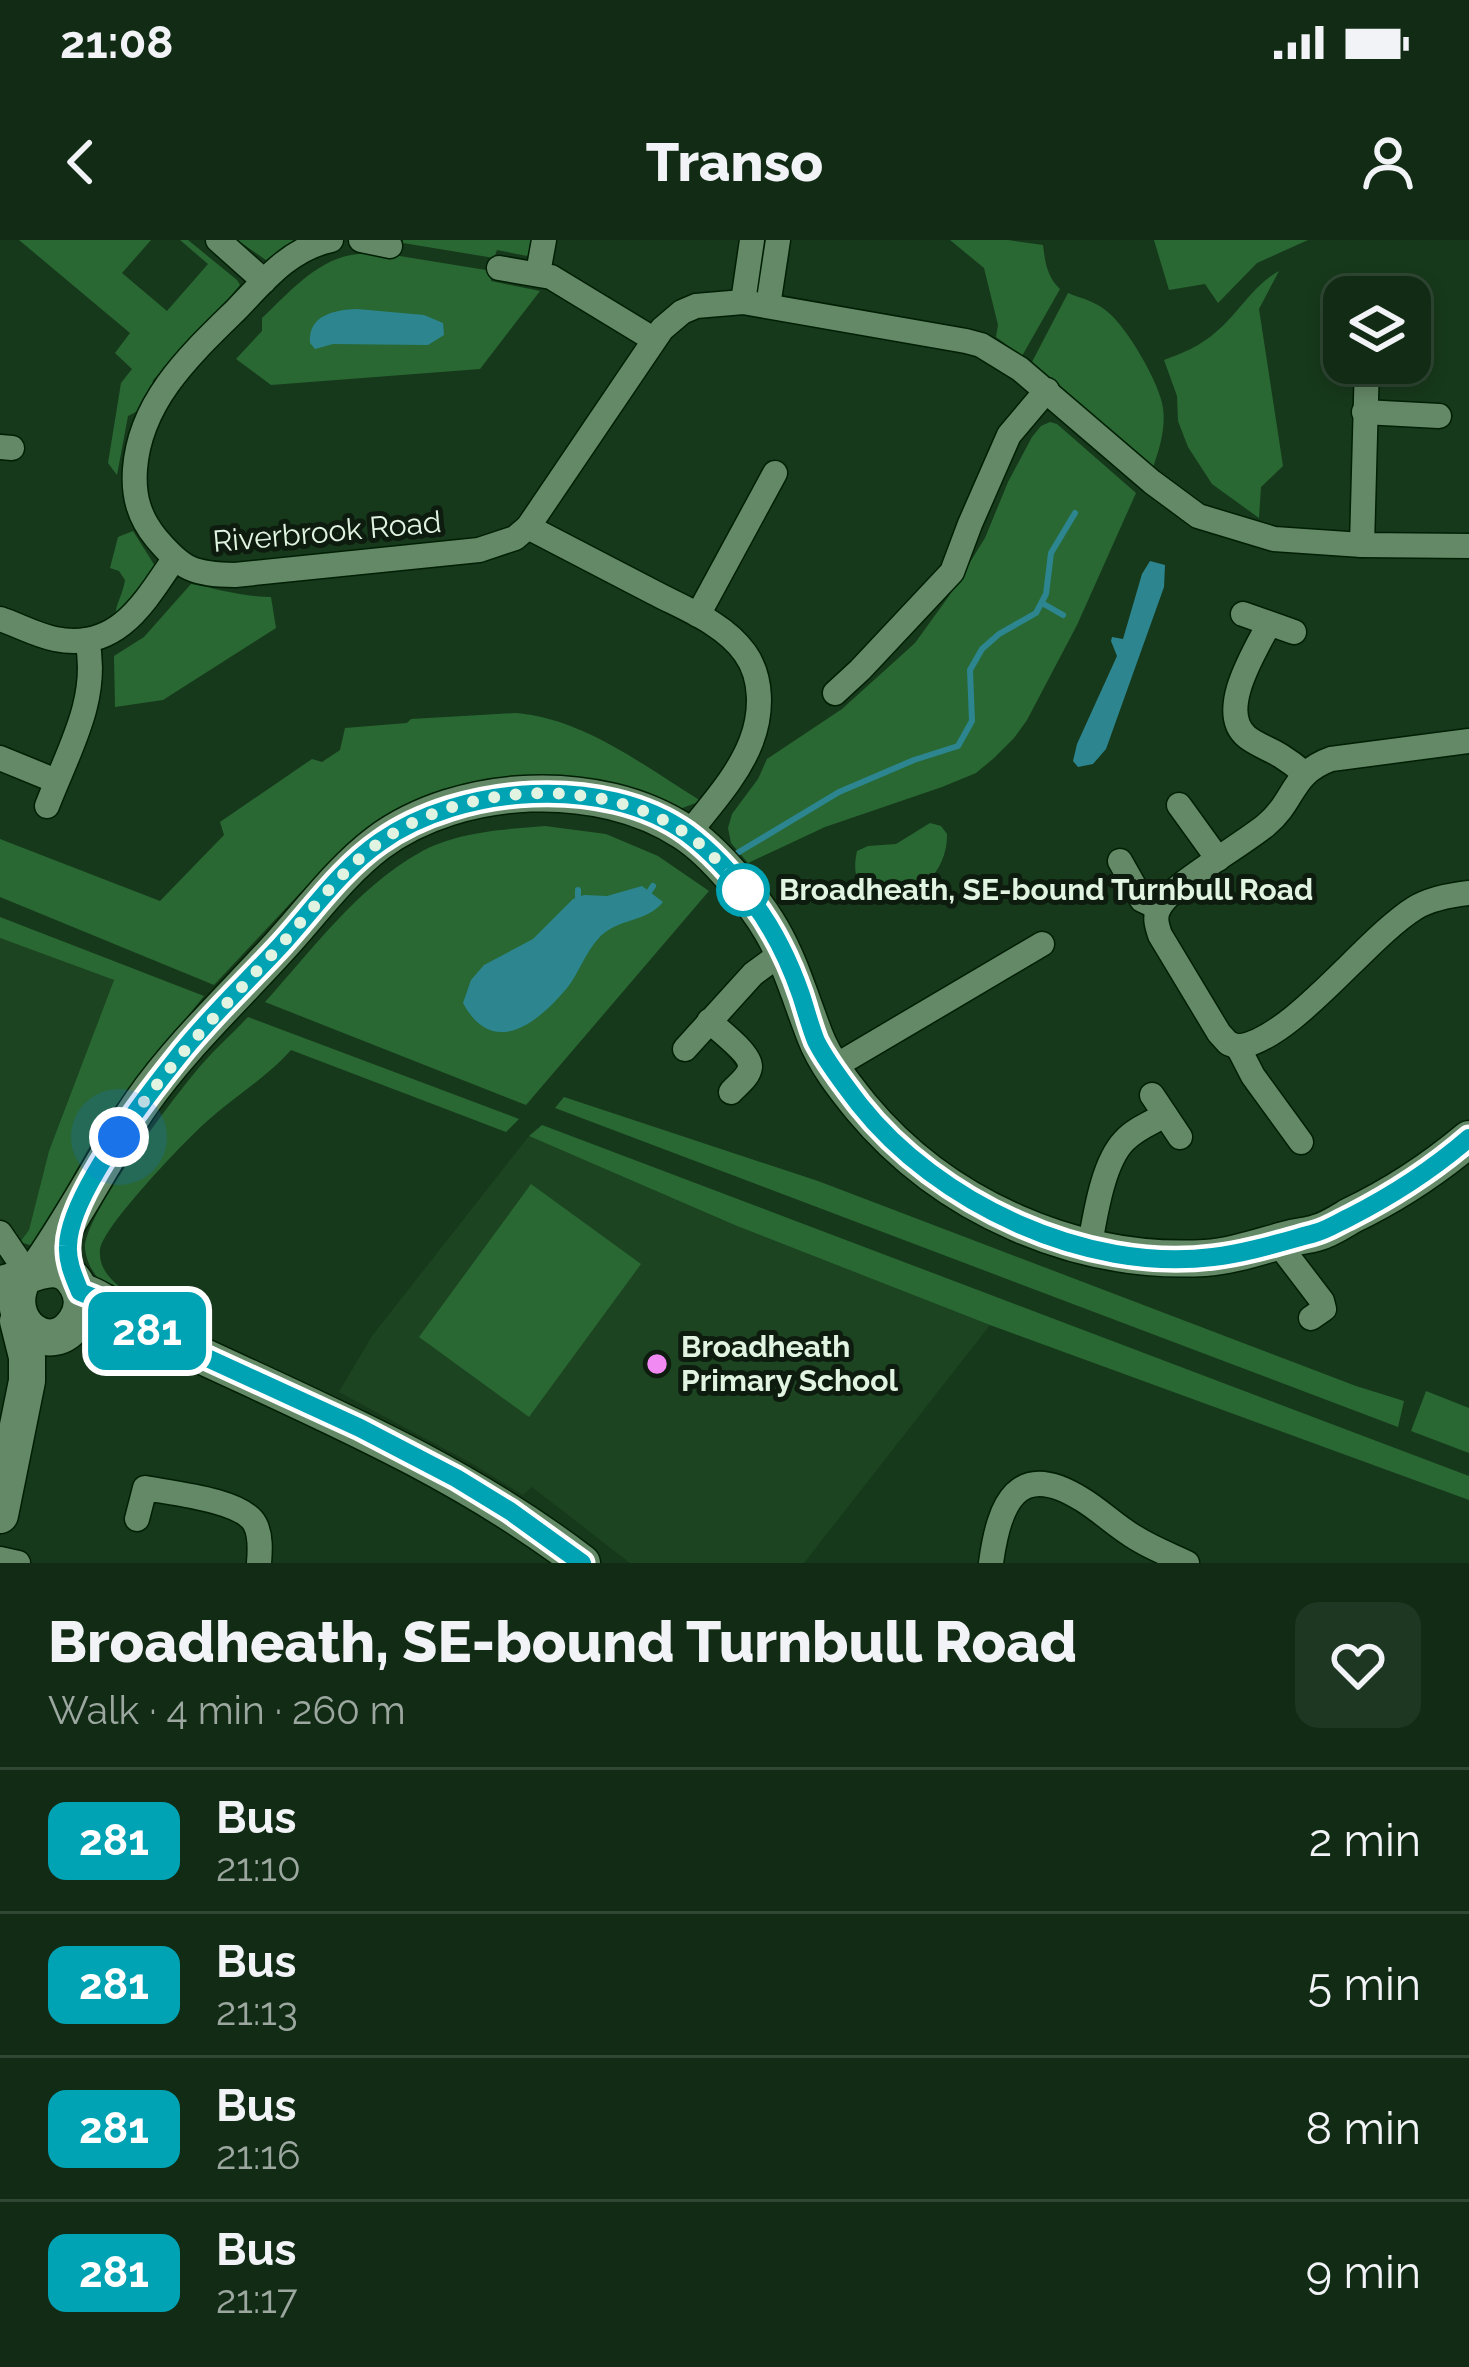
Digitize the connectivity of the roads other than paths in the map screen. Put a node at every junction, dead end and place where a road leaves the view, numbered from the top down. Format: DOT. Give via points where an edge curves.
graph roads {
  1 [pos="218,240"];
  2 [pos="331,240"];
  3 [pos="362,240"];
  4 [pos="544,240"];
  5 [pos="752,240"];
  6 [pos="778,240"];
  7 [pos="390,246"];
  8 [pos="499,268"];
  9 [pos="538,273"];
  10 [pos="264,281"];
  11 [pos="755,304"];
  12 [pos="653,339"];
  13 [pos="1366,384"];
  14 [pos="1047,390"];
  15 [pos="1364,412"];
  16 [pos="1439,416"];
  17 [pos="776,473"];
  18 [pos="528,527"];
  19 [pos="1362,545"];
  20 [pos="1469,546"];
  21 [pos="174,560"];
  22 [pos="1243,614"];
  23 [pos="698,615"];
  24 [pos="0,619"];
  25 [pos="1269,624"];
  26 [pos="1294,632"];
  27 [pos="87,640"];
  28 [pos="840,651"];
  29 [pos="860,670"];
  30 [pos="835,693"];
  31 [pos="1469,741"];
  32 [pos="0,758"];
  33 [pos="1304,773"];
  34 [pos="56,781"];
  35 [pos="1179,805"];
  36 [pos="47,806"];
  37 [pos="688,834"];
  38 [pos="1218,860"];
  39 [pos="1120,861"];
  40 [pos="1469,892"];
  41 [pos="1159,908"];
  42 [pos="1042,944"];
  43 [pos="783,952"];
  44 [pos="710,1021"];
  45 [pos="1238,1047"];
  46 [pos="686,1049"];
  47 [pos="832,1068"];
  48 [pos="731,1092"];
  49 [pos="1180,1137"];
  50 [pos="1469,1138"];
  51 [pos="1301,1142"];
  52 [pos="75,1213"];
  53 [pos="0,1233"];
  54 [pos="1277,1242"];
  55 [pos="1089,1249"];
  56 [pos="78,1288"];
  57 [pos="17,1292"];
  58 [pos="1311,1318"];
  59 [pos="144,1329"];
  60 [pos="65,1333"];
  61 [pos="26,1382"];
  62 [pos="1,1505"];
  63 [pos="137,1519"];
  64 [pos="0,1559"];
  65 [pos="18,1563"];
  66 [pos="260,1563"];
  67 [pos="582,1563"];
  68 [pos="992,1563"];
  69 [pos="1186,1563"];
  1 -- 10 [label="street"];
  2 -- 10 [label="street, Riverbrook Road" via="286,260"];
  3 -- 7 [label="street"];
  4 -- 9 [label="street"];
  5 -- 11 [label="street"];
  6 -- 11 [label="street"];
  8 -- 9 [label="street"];
  9 -- 12 [label="street"];
  10 -- 21 [label="street, Riverbrook Road" via="169,380 144,427 136,500"];
  11 -- 12 [label="street" via="682,312"];
  11 -- 14 [label="street" via="966,340"];
  12 -- 18 [label="street"];
  13 -- 15 [label="street"];
  14 -- 19 [label="street" via="1198,517 1274,539"];
  14 -- 29 [label="street" via="1009,435 952,572"];
  15 -- 16 [label="street"];
  15 -- 19 [label="street"];
  17 -- 23 [label="street"];
  18 -- 21 [label="street, Riverbrook Road" via="478,550 251,574 200,572"];
  18 -- 23 [label="street"];
  19 -- 20 [label="street"];
  21 -- 27 [label="street" via="125,625"];
  22 -- 25 [label="street"];
  23 -- 37 [label="street" via="736,642 759,688 749,748"];
  24 -- 27 [label="street" via="47,638"];
  25 -- 26 [label="street"];
  25 -- 33 [label="street" via="1237,693 1237,723"];
  27 -- 34 [label="street" via="86,710"];
  28 -- 29 [label="street"];
  29 -- 30 [label="street"];
  31 -- 33 [label="street" via="1331,759"];
  32 -- 34 [label="street"];
  33 -- 38 [label="street" via="1284,807"];
  34 -- 36 [label="street"];
  35 -- 38 [label="street"];
  37 -- 43 [label="street" via="753,902"];
  37 -- 52 [label="street" via="631,806 555,793 448,808 408,824 338,880 187,1046"];
  38 -- 41 [label="street"];
  39 -- 41 [label="street" via="1142,900"];
  40 -- 45 [label="street" via="1416,908 1261,1040"];
  41 -- 45 [label="street" via="1160,935 1219,1033"];
  42 -- 47 [label="street"];
  43 -- 44 [label="street"];
  43 -- 47 [label="street"];
  44 -- 46 [label="street"];
  44 -- 48 [label="street" via="750,1065"];
  45 -- 51 [label="street"];
  47 -- 55 [label="street" via="931,1174 1022,1226"];
  49 -- 55 [label="street" via="1158,1105 1124,1141 1107,1172"];
  50 -- 54 [label="street" via="1388,1197 1316,1233"];
  52 -- 56 [label="street" via="68,1249"];
  52 -- 57 [label="street"];
  53 -- 57 [label="street"];
  54 -- 55 [label="street" via="1209,1258"];
  54 -- 58 [label="street" via="1322,1301 1324,1309"];
  56 -- 57 [label="street" via="52,1269"];
  56 -- 59 [label="street"];
  56 -- 60 [label="street" via="79,1318"];
  57 -- 60 [label="street" via="30,1332"];
  57 -- 61 [label="street"];
  59 -- 60 [label="street"];
  59 -- 67 [label="street" via="456,1478"];
  60 -- 61 [label="street"];
  61 -- 62 [label="street"];
  63 -- 66 [label="street" via="145,1488 223,1504 257,1526"];
  64 -- 65 [label="street"];
  68 -- 69 [label="street" via="1004,1507 1019,1490 1044,1482"];
}
